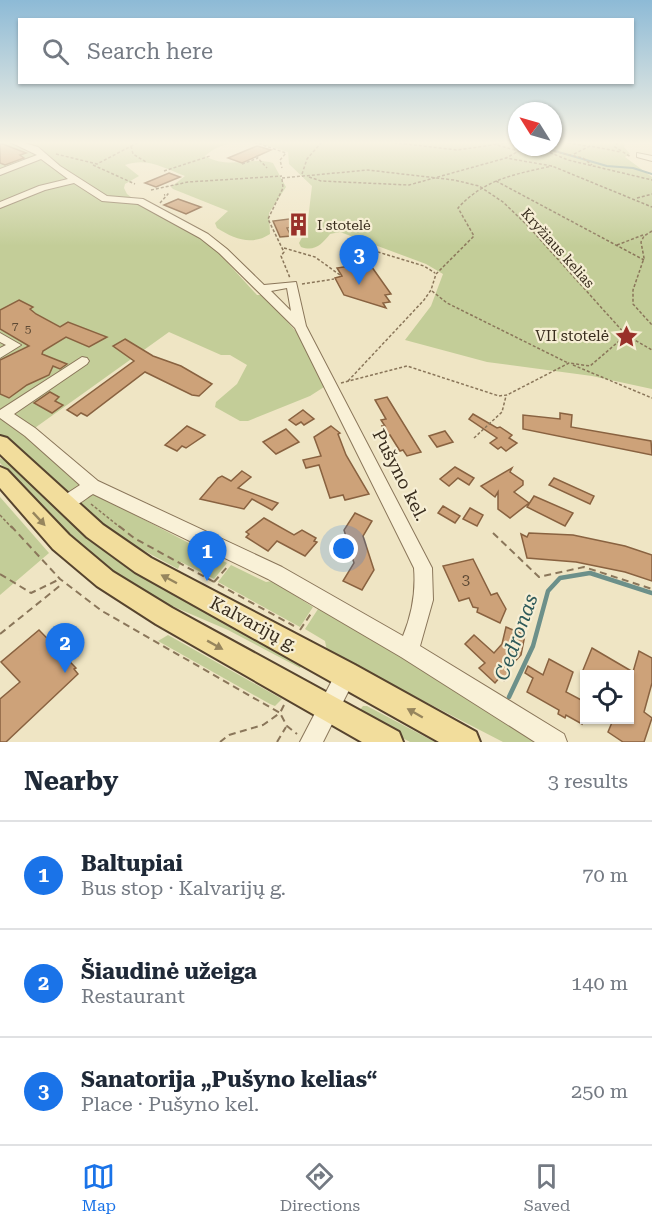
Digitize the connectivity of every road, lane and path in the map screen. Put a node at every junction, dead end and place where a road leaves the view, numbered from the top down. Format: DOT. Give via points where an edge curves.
graph roads {
  1 [pos="70,177"];
  2 [pos="119,177"];
  3 [pos="282,177"];
  4 [pos="309,177"];
  5 [pos="428,177"];
  6 [pos="509,177"];
  7 [pos="579,177"];
  8 [pos="440,178"];
  9 [pos="75,180"];
  10 [pos="495,180"];
  11 [pos="135,184"];
  12 [pos="479,186"];
  13 [pos="151,190"];
  14 [pos="652,195"];
  15 [pos="636,199"];
  16 [pos="0,205"];
  17 [pos="652,207"];
  18 [pos="652,231"];
  19 [pos="648,233"];
  20 [pos="616,246"];
  21 [pos="283,248"];
  22 [pos="368,249"];
  23 [pos="644,260"];
  24 [pos="436,274"];
  25 [pos="340,275"];
  26 [pos="334,279"];
  27 [pos="292,285"];
  28 [pos="261,289"];
  29 [pos="431,290"];
  30 [pos="652,325"];
  31 [pos="300,326"];
  32 [pos="626,335"];
  33 [pos="0,337"];
  34 [pos="652,350"];
  35 [pos="0,354"];
  36 [pos="82,362"];
  37 [pos="569,363"];
  38 [pos="348,381"];
  39 [pos="332,387"];
  40 [pos="507,395"];
  41 [pos="652,398"];
  42 [pos="2,414"];
  43 [pos="474,438"];
  44 [pos="0,443"];
  45 [pos="0,475"];
  46 [pos="79,494"];
  47 [pos="0,515"];
  48 [pos="493,533"];
  49 [pos="236,555"];
  50 [pos="0,574"];
  51 [pos="60,579"];
  52 [pos="214,582"];
  53 [pos="64,583"];
  54 [pos="652,589"];
  55 [pos="316,607"];
  56 [pos="303,626"];
  57 [pos="300,630"];
  58 [pos="0,634"];
  59 [pos="408,650"];
  60 [pos="346,674"];
  61 [pos="330,709"];
  62 [pos="306,739"];
  63 [pos="220,742"];
  64 [pos="277,742"];
  65 [pos="389,742"];
  66 [pos="466,742"];
  67 [pos="556,742"];
  1 -- 9 [label="street, Pušyno kel."];
  2 -- 11 [label="path"];
  3 -- 13 [label="path, Kryžiaus kelias" via="188,182"];
  3 -- 21 [label="path" via="284,188 268,219"];
  4 -- 8 [label="path" via="388,186"];
  5 -- 8 [label="path, Kryžiaus kelias"];
  6 -- 10 [label="path"];
  7 -- 15 [label="path"];
  8 -- 12 [label="path, Kryžiaus kelias"];
  9 -- 16 [label="street"];
  9 -- 28 [label="street, Pušyno kel." via="105,199 140,201 204,236"];
  10 -- 12 [label="path"];
  10 -- 20 [label="path"];
  12 -- 24 [label="path" via="458,208 474,236"];
  12 -- 32 [label="path, Kryžiaus kelias" via="528,226"];
  14 -- 15 [label="path"];
  15 -- 17 [label="path"];
  18 -- 19 [label="path"];
  19 -- 20 [label="path"];
  19 -- 23 [label="path" via="641,242"];
  20 -- 23 [label="path"];
  21 -- 25 [label="path" via="294,249 334,268"];
  21 -- 27 [label="path" via="281,256"];
  22 -- 24 [label="path" via="424,266"];
  23 -- 30 [label="path" via="633,290 633,304"];
  24 -- 29 [label="path"];
  26 -- 27 [label="path"];
  27 -- 28 [label="street"];
  27 -- 31 [label="street, Pušyno kel."];
  28 -- 31 [label="street, Pušyno kel."];
  29 -- 37 [label="path" via="447,303"];
  29 -- 38 [label="path"];
  31 -- 39 [label="street, Pušyno kel."];
  32 -- 34 [label="path, Kryžiaus kelias"];
  32 -- 37 [label="path" via="590,366"];
  33 -- 35 [label="street" via="15,345"];
  36 -- 42 [label="street"];
  37 -- 40 [label="path"];
  37 -- 41 [label="path"];
  38 -- 39 [label="path"];
  38 -- 40 [label="path" via="407,366 488,393"];
  39 -- 59 [label="street, Pušyno kel." via="423,568 425,588 417,630"];
  40 -- 43 [label="path" via="502,412"];
  42 -- 46 [label="street" via="30,432"];
  44 -- 46 [label="main road, Kalvarijų g."];
  45 -- 61 [label="main road, one-way" via="62,542 105,579"];
  46 -- 49 [label="street"];
  46 -- 52 [label="path" via="134,538"];
  60 -- 46 [label="main road, Kalvarijų g., one-way" via="143,565 95,531"];
  47 -- 51 [label="path"];
  48 -- 54 [label="path" via="539,577 585,567"];
  49 -- 52 [label="path"];
  49 -- 59 [label="street" via="275,573"];
  50 -- 51 [label="path" via="31,593"];
  51 -- 53 [label="path"];
  52 -- 57 [label="path"];
  53 -- 58 [label="path"];
  53 -- 63 [label="path" via="136,632 280,713 263,725 229,735"];
  55 -- 56 [label="path"];
  59 -- 67 [label="street"];
  60 -- 61 [label="street"];
  66 -- 60 [label="main road, Kalvarijų g., one-way"];
  61 -- 62 [label="street"];
  61 -- 65 [label="main road"];
  62 -- 64 [label="path" via="287,726"];
}
